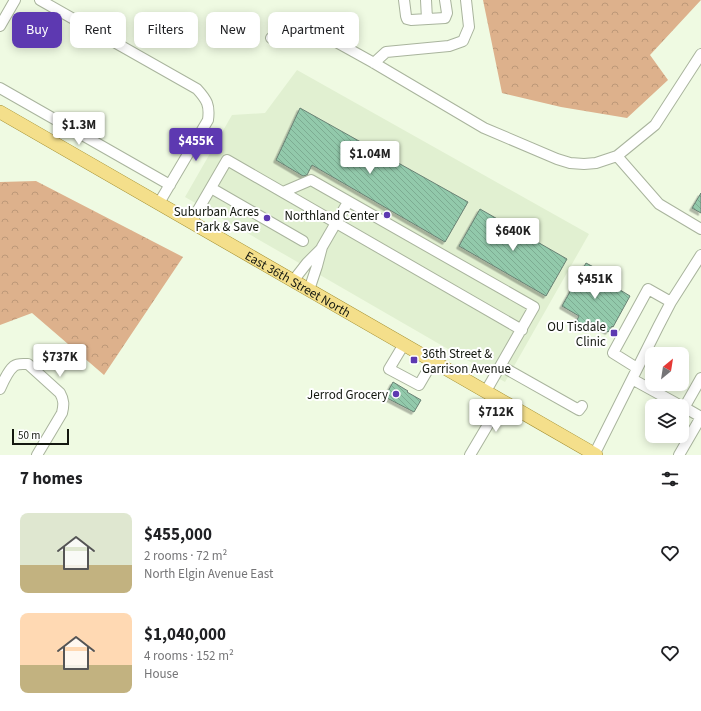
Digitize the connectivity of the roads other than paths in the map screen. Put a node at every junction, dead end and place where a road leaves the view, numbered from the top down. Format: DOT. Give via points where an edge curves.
graph roads {
  1 [pos="15,0"];
  2 [pos="40,0"];
  3 [pos="404,0"];
  4 [pos="426,0"];
  5 [pos="445,0"];
  6 [pos="466,0"];
  7 [pos="427,19"];
  8 [pos="0,26"];
  9 [pos="347,48"];
  10 [pos="701,54"];
  11 [pos="374,63"];
  12 [pos="0,88"];
  13 [pos="0,112"];
  14 [pos="617,156"];
  15 [pos="170,185"];
  16 [pos="210,188"];
  17 [pos="282,192"];
  18 [pos="348,202"];
  19 [pos="159,203"];
  20 [pos="191,222"];
  21 [pos="336,223"];
  22 [pos="701,230"];
  23 [pos="303,241"];
  24 [pos="322,247"];
  25 [pos="701,255"];
  26 [pos="698,268"];
  27 [pos="293,281"];
  28 [pos="309,290"];
  29 [pos="671,302"];
  30 [pos="522,330"];
  31 [pos="404,344"];
  32 [pos="433,361"];
  33 [pos="501,366"];
  34 [pos="637,368"];
  35 [pos="701,378"];
  36 [pos="632,379"];
  37 [pos="0,389"];
  38 [pos="486,392"];
  39 [pos="668,399"];
  40 [pos="687,399"];
  41 [pos="502,401"];
  42 [pos="582,406"];
  43 [pos="689,411"];
  44 [pos="701,417"];
  45 [pos="37,455"];
  46 [pos="470,455"];
  47 [pos="595,455"];
  48 [pos="679,455"];
  1 -- 8 [label="street"];
  2 -- 15 [label="street" via="204,96 208,103 208,120"];
  3 -- 7 [label="street" via="407,19"];
  4 -- 7 [label="street"];
  5 -- 7 [label="street" via="445,18"];
  6 -- 11 [label="street" via="469,27 463,41 449,46 386,52"];
  9 -- 11 [label="street"];
  10 -- 14 [label="street" via="655,125"];
  11 -- 14 [label="street" via="484,128 557,159 584,164"];
  12 -- 15 [label="street"];
  13 -- 19 [label="main road, East 36th Street North"];
  14 -- 22 [label="street" via="659,204"];
  15 -- 19 [label="street"];
  16 -- 17 [label="street" via="227,160"];
  16 -- 20 [label="street"];
  16 -- 23 [label="street"];
  17 -- 18 [label="street" via="311,180"];
  17 -- 21 [label="street"];
  18 -- 21 [label="street"];
  18 -- 30 [label="street" via="534,307"];
  19 -- 20 [label="main road, East 36th Street North"];
  20 -- 27 [label="main road, East 36th Street North"];
  21 -- 24 [label="street"];
  21 -- 30 [label="street"];
  24 -- 27 [label="street"];
  24 -- 28 [label="street"];
  25 -- 26 [label="street"];
  26 -- 29 [label="street"];
  27 -- 28 [label="main road, East 36th Street North"];
  28 -- 31 [label="main road, East 36th Street North"];
  29 -- 34 [label="street"];
  29 -- 34 [label="street" via="648,289 613,353"];
  30 -- 33 [label="street"];
  31 -- 32 [label="main road, East 36th Street North"];
  31 -- 32 [label="street" via="390,369 419,386"];
  32 -- 38 [label="main road, East 36th Street North"];
  33 -- 38 [label="street"];
  33 -- 42 [label="street" via="579,410"];
  34 -- 36 [label="street"];
  35 -- 40 [label="street"];
  36 -- 39 [label="street"];
  36 -- 47 [label="street"];
  37 -- 45 [label="street" via="14,366 28,364 60,393 64,406 62,413"];
  38 -- 41 [label="main road, East 36th Street North"];
  41 -- 46 [label="street"];
  41 -- 47 [label="main road, East 36th Street North"];
  43 -- 44 [label="street"];
  44 -- 48 [label="street"];
}
